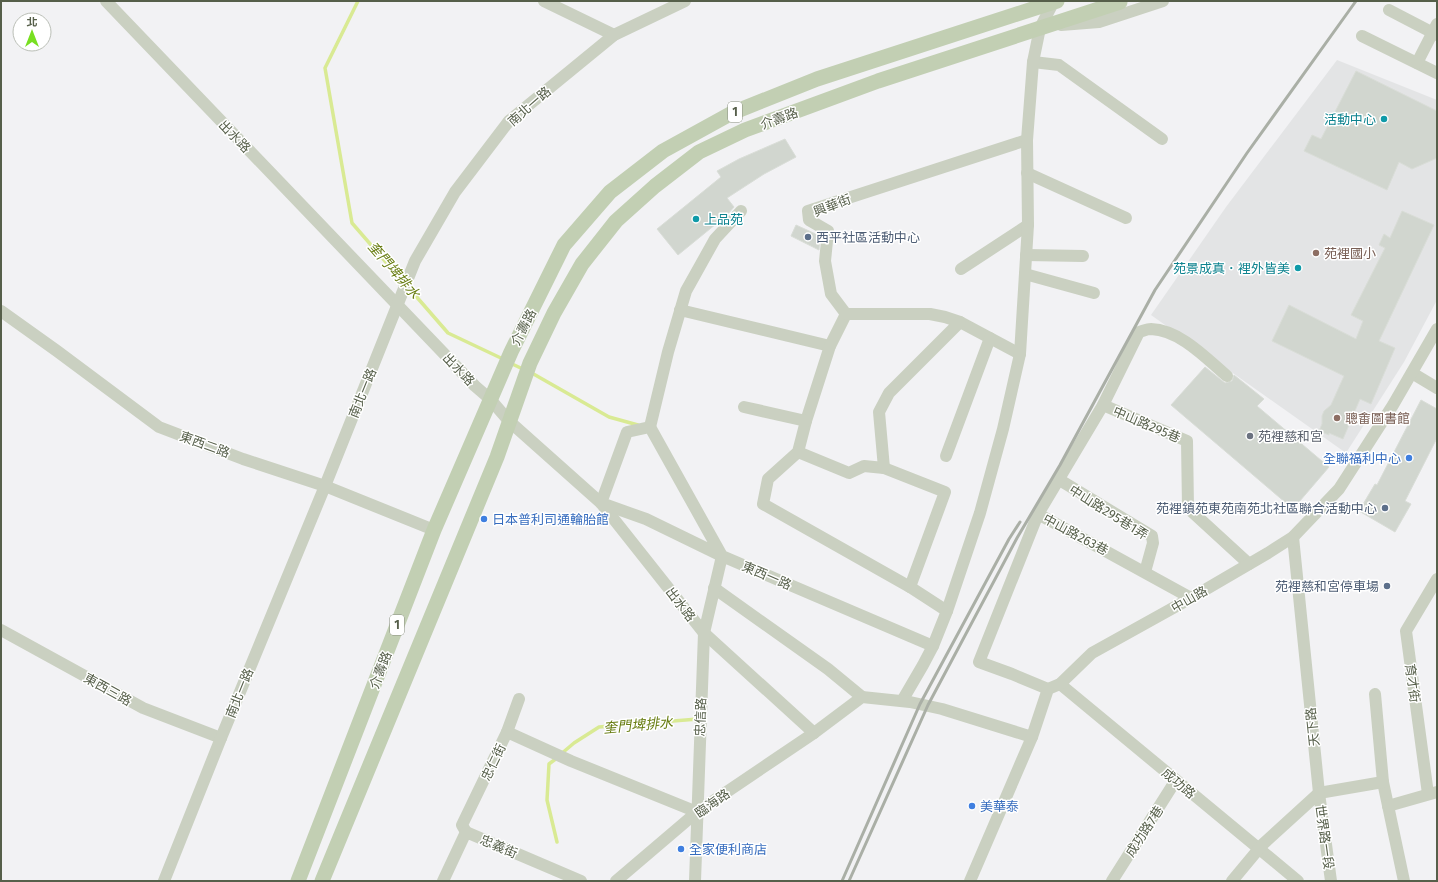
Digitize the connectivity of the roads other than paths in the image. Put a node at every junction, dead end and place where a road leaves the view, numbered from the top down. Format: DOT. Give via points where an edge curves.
graph roads {
  1 [pos="106,1"];
  2 [pos="544,1"];
  3 [pos="685,1"];
  4 [pos="1055,1"];
  5 [pos="1163,1"];
  6 [pos="1117,7"];
  7 [pos="1389,10"];
  8 [pos="1040,28"];
  9 [pos="1435,31"];
  10 [pos="614,35"];
  11 [pos="1362,36"];
  12 [pos="1033,62"];
  13 [pos="1417,64"];
  14 [pos="1437,73"];
  15 [pos="1162,139"];
  16 [pos="1027,140"];
  17 [pos="1027,173"];
  18 [pos="741,211"];
  19 [pos="1126,218"];
  20 [pos="1028,225"];
  21 [pos="1026,255"];
  22 [pos="1083,256"];
  23 [pos="961,269"];
  24 [pos="1025,274"];
  25 [pos="1094,293"];
  26 [pos="400,300"];
  27 [pos="680,310"];
  28 [pos="1,311"];
  29 [pos="846,314"];
  30 [pos="960,322"];
  31 [pos="1437,329"];
  32 [pos="990,338"];
  33 [pos="830,346"];
  34 [pos="1020,354"];
  35 [pos="1412,373"];
  36 [pos="1227,376"];
  37 [pos="1437,388"];
  38 [pos="490,399"];
  39 [pos="1103,405"];
  40 [pos="744,407"];
  41 [pos="509,421"];
  42 [pos="806,421"];
  43 [pos="650,427"];
  44 [pos="798,452"];
  45 [pos="946,456"];
  46 [pos="884,468"];
  47 [pos="1058,479"];
  48 [pos="325,486"];
  49 [pos="601,503"];
  50 [pos="1038,514"];
  51 [pos="434,530"];
  52 [pos="1293,537"];
  53 [pos="722,556"];
  54 [pos="1249,564"];
  55 [pos="1145,572"];
  56 [pos="1437,579"];
  57 [pos="910,587"];
  58 [pos="714,588"];
  59 [pos="1191,598"];
  60 [pos="947,611"];
  61 [pos="1,630"];
  62 [pos="704,632"];
  63 [pos="933,646"];
  64 [pos="1060,684"];
  65 [pos="1048,689"];
  66 [pos="1375,694"];
  67 [pos="862,697"];
  68 [pos="519,699"];
  69 [pos="902,701"];
  70 [pos="507,732"];
  71 [pos="814,734"];
  72 [pos="1032,737"];
  73 [pos="221,738"];
  74 [pos="1176,780"];
  75 [pos="1383,782"];
  76 [pos="1319,793"];
  77 [pos="1432,793"];
  78 [pos="1388,806"];
  79 [pos="697,812"];
  80 [pos="466,832"];
  81 [pos="1259,848"];
  82 [pos="972,880"];
  83 [pos="164,881"];
  84 [pos="298,881"];
  85 [pos="322,881"];
  86 [pos="443,881"];
  87 [pos="581,881"];
  88 [pos="616,881"];
  89 [pos="695,881"];
  90 [pos="1112,881"];
  91 [pos="1232,881"];
  92 [pos="1298,881"];
  93 [pos="1331,881"];
  94 [pos="1404,881"];
  1 -- 26 [label="street, 出水路"];
  2 -- 10 [label="street"];
  3 -- 10 [label="street, 南北一路"];
  4 -- 8 [label="street"];
  4 -- 38 [label="main road, 介壽路 / 1" via="817,79 732,113 663,151 610,192 564,245 510,352"];
  5 -- 8 [label="street" via="1099,22"];
  6 -- 8 [label="main road, 介壽路 / 1"];
  7 -- 9 [label="street"];
  8 -- 12 [label="street"];
  8 -- 41 [label="main road, 介壽路 / 1" via="878,81 745,130 699,152 655,186 611,228 582,264 554,313 530,363"];
  9 -- 13 [label="street"];
  10 -- 26 [label="street, 南北一路" via="509,121 455,192 414,261"];
  11 -- 13 [label="street"];
  12 -- 15 [label="street" via="1059,65"];
  12 -- 16 [label="street"];
  13 -- 14 [label="street"];
  16 -- 17 [label="street"];
  16 -- 29 [label="street, 興華街" via="808,212 809,220 828,231 825,261 831,294"];
  17 -- 19 [label="street"];
  17 -- 20 [label="street"];
  18 -- 27 [label="street" via="716,239 686,291"];
  20 -- 21 [label="street"];
  20 -- 23 [label="street"];
  21 -- 22 [label="street"];
  21 -- 24 [label="street"];
  24 -- 25 [label="street"];
  24 -- 34 [label="street"];
  26 -- 38 [label="street, 出水路" via="475,386"];
  26 -- 48 [label="street, 南北一路"];
  27 -- 33 [label="street"];
  27 -- 43 [label="street"];
  28 -- 48 [label="street, 東西二路" via="159,427 243,459"];
  29 -- 30 [label="street" via="930,314"];
  29 -- 33 [label="street"];
  30 -- 32 [label="street"];
  30 -- 46 [label="street" via="889,393 880,412"];
  31 -- 35 [label="street, 中山路"];
  32 -- 34 [label="street"];
  32 -- 45 [label="street"];
  33 -- 42 [label="street"];
  34 -- 60 [label="street" via="980,513"];
  35 -- 37 [label="street"];
  35 -- 52 [label="street, 中山路" via="1339,489"];
  36 -- 39 [label="street" via="1181,337 1150,329 1139,332"];
  38 -- 41 [label="street, 出水路"];
  38 -- 51 [label="main road, 介壽路 / 1"];
  39 -- 47 [label="street"];
  39 -- 54 [label="street, 中山路295巷" via="1187,441 1188,508"];
  40 -- 42 [label="street"];
  41 -- 49 [label="street, 出水路"];
  41 -- 85 [label="main road, 介壽路 / 1"];
  42 -- 44 [label="street"];
  43 -- 49 [label="street" via="627,432"];
  43 -- 53 [label="street"];
  44 -- 46 [label="street" via="849,473 864,466"];
  44 -- 57 [label="street" via="768,479 763,504"];
  46 -- 57 [label="street" via="946,492"];
  47 -- 50 [label="street"];
  47 -- 55 [label="street, 中山路295巷1弄" via="1152,536 1153,543"];
  48 -- 51 [label="street, 東西二路"];
  48 -- 73 [label="street, 南北一路"];
  49 -- 53 [label="street, 東西一路" via="646,519"];
  49 -- 62 [label="street, 出水路"];
  50 -- 55 [label="street, 中山路263巷"];
  50 -- 65 [label="street, 中山路263巷" via="979,662"];
  51 -- 84 [label="main road, 介壽路 / 1"];
  52 -- 54 [label="street, 中山路"];
  52 -- 76 [label="street, 天下路"];
  53 -- 58 [label="street, 忠信路"];
  53 -- 63 [label="street, 東西一路"];
  54 -- 59 [label="street, 中山路"];
  55 -- 59 [label="street, 中山路263巷"];
  56 -- 77 [label="street, 育才街" via="1406,631"];
  57 -- 60 [label="street"];
  58 -- 62 [label="street, 忠信路"];
  58 -- 67 [label="street" via="828,669"];
  59 -- 64 [label="street, 中山路" via="1092,653"];
  60 -- 63 [label="street"];
  61 -- 73 [label="street, 東西三路" via="142,708"];
  62 -- 71 [label="street, 出水路"];
  62 -- 79 [label="street, 忠信路"];
  63 -- 69 [label="street"];
  64 -- 65 [label="street, 中山路"];
  64 -- 74 [label="street, 成功路"];
  65 -- 72 [label="street"];
  66 -- 75 [label="street"];
  67 -- 69 [label="street"];
  67 -- 71 [label="street, 臨海路"];
  68 -- 70 [label="street"];
  69 -- 72 [label="street" via="955,712"];
  70 -- 79 [label="street, 忠仁街" via="571,762"];
  70 -- 80 [label="street, 忠仁街" via="462,825"];
  71 -- 79 [label="street, 臨海路"];
  72 -- 82 [label="street"];
  73 -- 83 [label="street, 南北一路"];
  74 -- 81 [label="street, 成功路"];
  74 -- 90 [label="street, 成功路7巷"];
  75 -- 76 [label="street"];
  75 -- 78 [label="street"];
  76 -- 81 [label="street"];
  76 -- 93 [label="street, 世界路一段"];
  77 -- 78 [label="street"];
  78 -- 94 [label="street"];
  79 -- 88 [label="street, 臨海路"];
  79 -- 89 [label="street, 忠信路"];
  80 -- 86 [label="street, 忠義街"];
  80 -- 87 [label="street, 忠義街"];
  81 -- 91 [label="street"];
  81 -- 92 [label="street, 成功路"];
}
